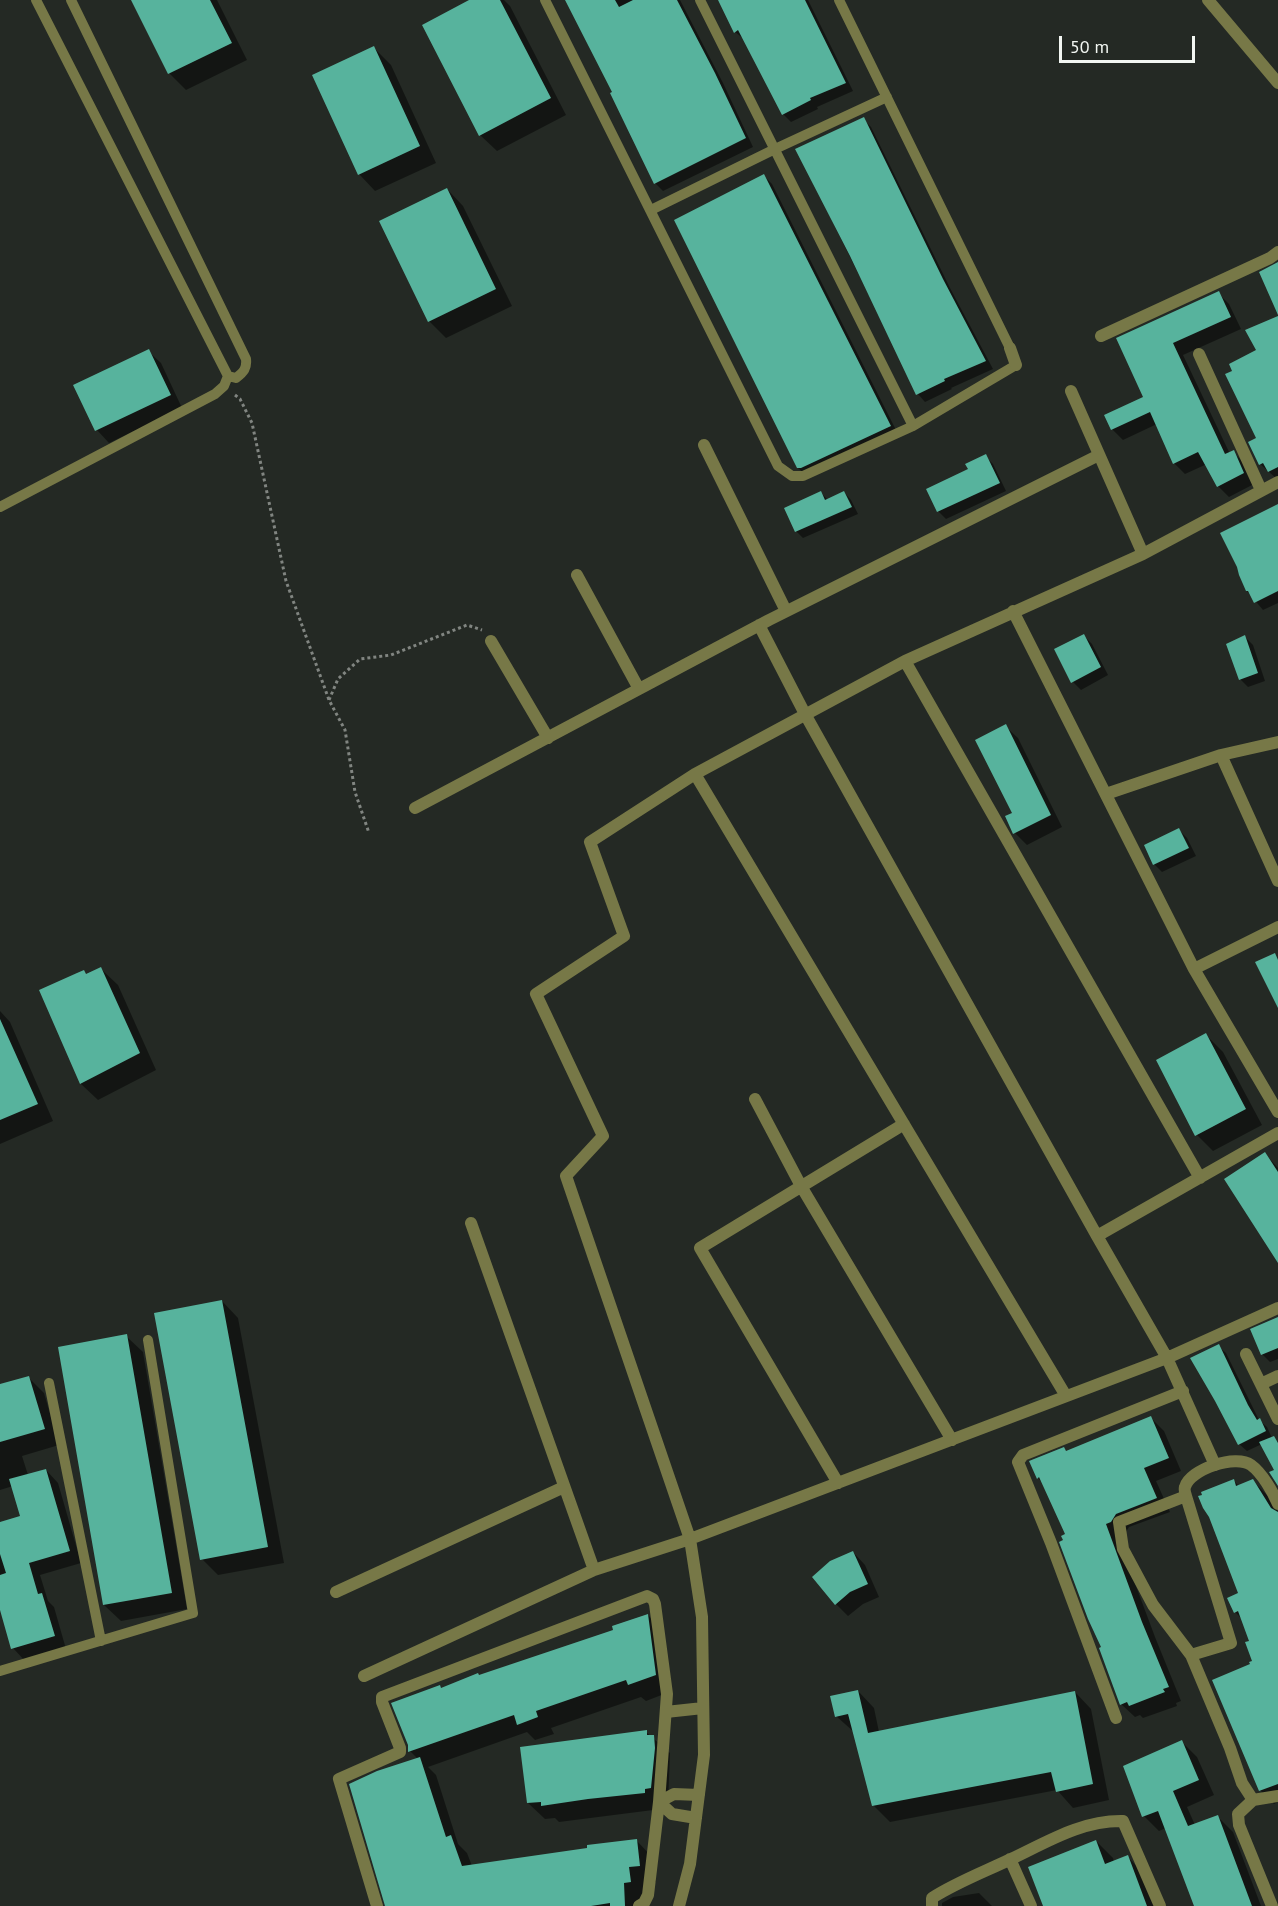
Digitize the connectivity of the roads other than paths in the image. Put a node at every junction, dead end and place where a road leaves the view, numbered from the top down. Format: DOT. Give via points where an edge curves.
graph roads {
  1 [pos="36,0"];
  2 [pos="71,0"];
  3 [pos="545,0"];
  4 [pos="700,0"];
  5 [pos="839,0"];
  6 [pos="1208,0"];
  7 [pos="1278,83"];
  8 [pos="887,97"];
  9 [pos="775,148"];
  10 [pos="651,210"];
  11 [pos="1278,252"];
  12 [pos="1101,336"];
  13 [pos="1010,348"];
  14 [pos="1199,354"];
  15 [pos="1016,364"];
  16 [pos="226,381"];
  17 [pos="1071,391"];
  18 [pos="913,426"];
  19 [pos="704,445"];
  20 [pos="1099,455"];
  21 [pos="1278,482"];
  22 [pos="1262,490"];
  23 [pos="0,507"];
  24 [pos="1143,554"];
  25 [pos="577,575"];
  26 [pos="786,611"];
  27 [pos="1013,611"];
  28 [pos="759,626"];
  29 [pos="491,641"];
  30 [pos="905,662"];
  31 [pos="639,689"];
  32 [pos="806,714"];
  33 [pos="548,738"];
  34 [pos="1278,742"];
  35 [pos="1221,755"];
  36 [pos="695,774"];
  37 [pos="1106,794"];
  38 [pos="415,808"];
  39 [pos="1278,881"];
  40 [pos="1278,927"];
  41 [pos="1194,969"];
  42 [pos="755,1099"];
  43 [pos="1278,1112"];
  44 [pos="904,1124"];
  45 [pos="1278,1133"];
  46 [pos="1200,1178"];
  47 [pos="801,1186"];
  48 [pos="471,1223"];
  49 [pos="1096,1236"];
  50 [pos="1278,1308"];
  51 [pos="147,1340"];
  52 [pos="1246,1354"];
  53 [pos="1167,1358"];
  54 [pos="1278,1376"];
  55 [pos="49,1383"];
  56 [pos="1261,1384"];
  57 [pos="1183,1391"];
  58 [pos="1066,1396"];
  59 [pos="1278,1419"];
  60 [pos="952,1440"];
  61 [pos="1215,1465"];
  62 [pos="838,1483"];
  63 [pos="564,1487"];
  64 [pos="1186,1496"];
  65 [pos="1278,1504"];
  66 [pos="690,1539"];
  67 [pos="594,1570"];
  68 [pos="336,1592"];
  69 [pos="100,1641"];
  70 [pos="1191,1654"];
  71 [pos="0,1671"];
  72 [pos="364,1676"];
  73 [pos="703,1708"];
  74 [pos="666,1712"];
  75 [pos="1116,1718"];
  76 [pos="699,1795"];
  77 [pos="1278,1796"];
  78 [pos="1253,1800"];
  79 [pos="659,1802"];
  80 [pos="696,1818"];
  81 [pos="1010,1860"];
  82 [pos="377,1906"];
  83 [pos="639,1906"];
  84 [pos="679,1906"];
  85 [pos="932,1906"];
  86 [pos="1030,1906"];
  87 [pos="1160,1906"];
  88 [pos="1272,1906"];
  1 -- 16 [label="lane"];
  2 -- 16 [label="lane" via="246,359 243,373"];
  3 -- 10 [label="lane"];
  4 -- 9 [label="lane"];
  5 -- 8 [label="lane"];
  6 -- 7 [label="street"];
  8 -- 9 [label="lane"];
  8 -- 13 [label="lane"];
  9 -- 10 [label="lane"];
  9 -- 18 [label="lane"];
  10 -- 18 [label="lane" via="778,466 792,476 803,476"];
  11 -- 12 [label="street"];
  13 -- 15 [label="street"];
  14 -- 22 [label="street"];
  15 -- 18 [label="lane"];
  16 -- 23 [label="lane" via="215,394"];
  17 -- 20 [label="street"];
  19 -- 26 [label="street"];
  20 -- 24 [label="street"];
  20 -- 26 [label="street"];
  21 -- 22 [label="street"];
  22 -- 24 [label="street"];
  24 -- 27 [label="street"];
  25 -- 31 [label="street"];
  26 -- 28 [label="street"];
  27 -- 30 [label="street"];
  27 -- 37 [label="street"];
  28 -- 31 [label="street"];
  28 -- 32 [label="street"];
  29 -- 33 [label="street"];
  30 -- 32 [label="street"];
  30 -- 46 [label="street"];
  31 -- 33 [label="street"];
  32 -- 36 [label="street"];
  32 -- 49 [label="street"];
  33 -- 38 [label="street"];
  34 -- 35 [label="street"];
  35 -- 37 [label="street"];
  35 -- 39 [label="street"];
  36 -- 44 [label="street"];
  36 -- 66 [label="street" via="590,842 624,936 536,994 603,1136 566,1176"];
  37 -- 41 [label="street"];
  40 -- 41 [label="street"];
  41 -- 43 [label="street"];
  42 -- 47 [label="street"];
  44 -- 47 [label="street"];
  44 -- 58 [label="street"];
  45 -- 46 [label="street"];
  46 -- 49 [label="street"];
  47 -- 60 [label="street"];
  47 -- 62 [label="street" via="700,1248"];
  48 -- 63 [label="street"];
  49 -- 53 [label="street"];
  50 -- 53 [label="street"];
  51 -- 69 [label="lane" via="193,1613"];
  52 -- 56 [label="street"];
  53 -- 57 [label="street"];
  53 -- 58 [label="street"];
  54 -- 56 [label="street"];
  55 -- 69 [label="lane"];
  56 -- 59 [label="street"];
  57 -- 61 [label="street"];
  57 -- 75 [label="street" via="1023,1455 1018,1462"];
  58 -- 60 [label="street"];
  60 -- 62 [label="street"];
  61 -- 64 [label="street" via="1191,1479 1185,1487"];
  61 -- 65 [label="street" via="1235,1460 1251,1465 1273,1491"];
  62 -- 66 [label="street"];
  63 -- 67 [label="street"];
  63 -- 68 [label="street"];
  64 -- 70 [label="street" via="1231,1642"];
  64 -- 70 [label="street" via="1119,1522 1123,1549 1148,1595"];
  66 -- 67 [label="street"];
  66 -- 73 [label="street" via="702,1617"];
  67 -- 72 [label="street"];
  69 -- 71 [label="lane"];
  70 -- 78 [label="street" via="1242,1783"];
  73 -- 74 [label="street"];
  73 -- 76 [label="street" via="704,1755"];
  74 -- 79 [label="street"];
  74 -- 82 [label="street" via="668,1684 655,1604 647,1596 385,1695 382,1702 400,1752 339,1779"];
  76 -- 79 [label="street" via="674,1794"];
  76 -- 80 [label="street"];
  77 -- 78 [label="street"];
  78 -- 88 [label="street" via="1238,1814 1239,1825"];
  79 -- 80 [label="street" via="672,1814"];
  79 -- 83 [label="street" via="648,1895"];
  80 -- 84 [label="street"];
  81 -- 85 [label="street" via="956,1883 932,1898"];
  81 -- 86 [label="street"];
  81 -- 87 [label="street" via="1086,1825 1123,1821"];
}
